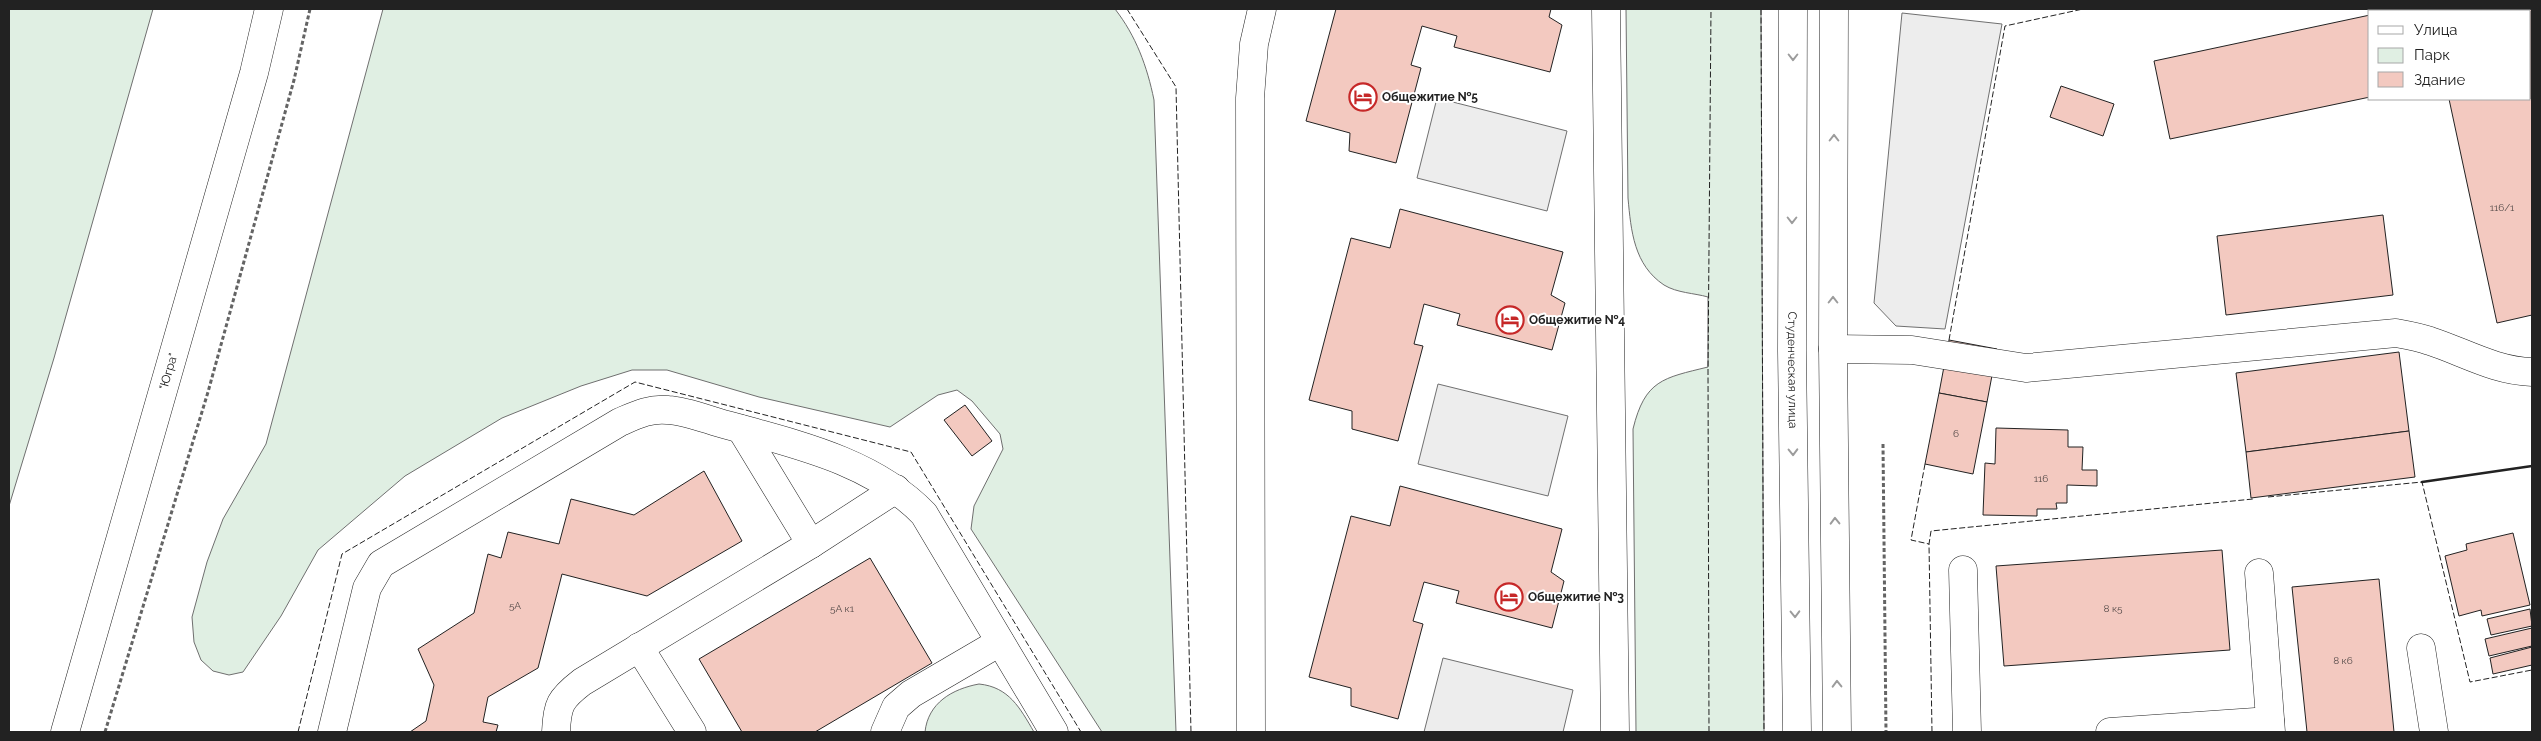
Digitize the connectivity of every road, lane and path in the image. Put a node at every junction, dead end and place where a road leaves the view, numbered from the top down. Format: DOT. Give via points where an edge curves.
graph roads {
  1 [pos="269,9"];
  2 [pos="310,9"];
  3 [pos="1262,9"];
  4 [pos="1606,9"];
  5 [pos="1793,9"];
  6 [pos="1834,9"];
  7 [pos="1833,349"];
  8 [pos="1792,351"];
  9 [pos="2532,372"];
  10 [pos="740,429"];
  11 [pos="1883,444"];
  12 [pos="896,489"];
  13 [pos="811,544"];
  14 [pos="1963,570"];
  15 [pos="2259,573"];
  16 [pos="1000,642"];
  17 [pos="640,647"];
  18 [pos="2421,648"];
  19 [pos="2271,727"];
  20 [pos="64,732"];
  21 [pos="104,732"];
  22 [pos="332,732"];
  23 [pos="556,732"];
  24 [pos="692,732"];
  25 [pos="885,732"];
  26 [pos="1054,732"];
  27 [pos="1251,732"];
  28 [pos="1615,732"];
  29 [pos="1797,732"];
  30 [pos="1837,732"];
  31 [pos="1886,732"];
  32 [pos="1967,732"];
  33 [pos="2110,732"];
  34 [pos="2434,732"];
  1 -- 20 [label="main road, \"Югра\"" via="254,73"];
  2 -- 21 [label="path" via="294,80 208,392"];
  3 -- 27 [label="main road" via="1254,44 1250,98"];
  4 -- 28 [label="main road"];
  5 -- 8 [label="main road, Студенческая улица, one-way"];
  7 -- 6 [label="main road, one-way"];
  7 -- 8 [label="main road"];
  7 -- 9 [label="main road" via="1912,350 2026,368 2396,333 2429,340 2480,362"];
  30 -- 7 [label="main road, one-way"];
  8 -- 29 [label="main road, Студенческая улица, one-way"];
  10 -- 12 [label="main road" via="835,458"];
  10 -- 13 [label="main road"];
  10 -- 22 [label="main road" via="668,410 644,411 620,422 381,564 367,588"];
  11 -- 31 [label="path"];
  12 -- 13 [label="main road"];
  12 -- 16 [label="main road" via="924,514"];
  13 -- 17 [label="main road"];
  14 -- 32 [label="main road"];
  15 -- 19 [label="main road"];
  16 -- 25 [label="main road" via="911,694 896,707"];
  16 -- 26 [label="main road"];
  17 -- 23 [label="main road" via="564,696 557,710"];
  17 -- 24 [label="main road"];
  18 -- 34 [label="main road"];
  19 -- 33 [label="main road"];
}
